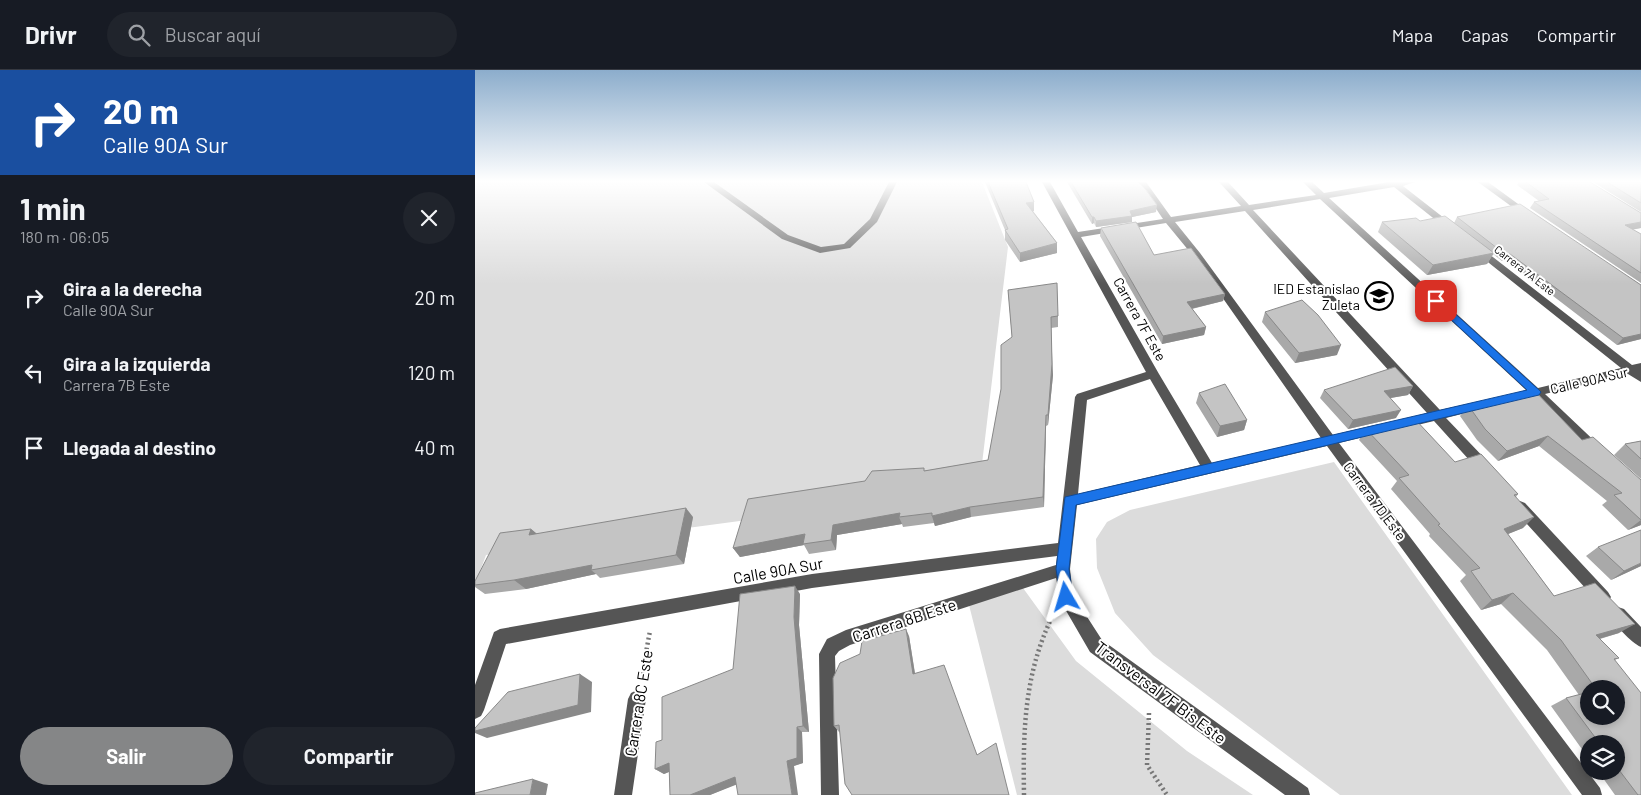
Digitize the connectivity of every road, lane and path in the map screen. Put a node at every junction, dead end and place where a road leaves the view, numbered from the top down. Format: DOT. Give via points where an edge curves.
graph roads {
  1 [pos="756,216"];
  2 [pos="876,216"];
  3 [pos="1065,216"];
  4 [pos="1165,216"];
  5 [pos="1200,216"];
  6 [pos="1254,216"];
  7 [pos="1344,216"];
  8 [pos="1435,216"];
  9 [pos="1531,216"];
  10 [pos="1537,220"];
  11 [pos="1169,221"];
  12 [pos="1076,235"];
  13 [pos="1638,372"];
  14 [pos="1153,374"];
  15 [pos="1535,392"];
  16 [pos="1508,398"];
  17 [pos="1490,403"];
  18 [pos="1437,415"];
  19 [pos="1330,440"];
  20 [pos="1606,457"];
  21 [pos="1209,468"];
  22 [pos="1496,480"];
  23 [pos="1509,495"];
  24 [pos="1070,501"];
  25 [pos="1064,549"];
  26 [pos="1063,569"];
  27 [pos="1066,597"];
  28 [pos="654,610"];
  29 [pos="1641,639"];
  30 [pos="1150,687"];
  31 [pos="637,699"];
  32 [pos="475,710"];
  33 [pos="623,795"];
  34 [pos="830,795"];
  35 [pos="1024,795"];
  36 [pos="1167,795"];
  37 [pos="1301,795"];
  38 [pos="1593,795"];
  1 -- 2 [label="street" via="785,236 820,250 847,246"];
  3 -- 12 [label="street, Carrera 7F Este"];
  4 -- 11 [label="street, Carrera 7D Este"];
  5 -- 11 [label="street"];
  6 -- 18 [label="street"];
  7 -- 15 [label="street"];
  8 -- 13 [label="street, Carrera 7A Este"];
  9 -- 10 [label="street"];
  11 -- 12 [label="street"];
  11 -- 19 [label="street, Carrera 7D Este"];
  12 -- 14 [label="street, Carrera 7F Este"];
  13 -- 15 [label="street, Calle 90A Sur"];
  14 -- 21 [label="street, Carrera 7F Este"];
  14 -- 24 [label="street, Transversal 7F Bis Este" via="1081,397"];
  15 -- 16 [label="street, Calle 90A Sur"];
  15 -- 20 [label="street"];
  17 -- 18 [label="street"];
  18 -- 19 [label="street"];
  18 -- 22 [label="street"];
  19 -- 21 [label="street"];
  19 -- 38 [label="street, Carrera 7D Este"];
  21 -- 24 [label="street"];
  23 -- 29 [label="street"];
  24 -- 25 [label="street, Transversal 7F Bis Este"];
  25 -- 26 [label="street, Transversal 7F Bis Este"];
  25 -- 28 [label="street, Calle 90A Sur" via="812,581"];
  26 -- 27 [label="street, Transversal 7F Bis Este"];
  26 -- 34 [label="street, Carrera 8B Este" via="846,638 833,646 827,654"];
  27 -- 30 [label="street, Transversal 7F Bis Este" via="1096,646"];
  27 -- 35 [label="path" via="1052,616 1041,640 1028,688 1023,740"];
  28 -- 31 [label="path, Carrera 8C Este"];
  28 -- 32 [label="street, Calle 90A Sur" via="500,637"];
  30 -- 36 [label="path" via="1147,765"];
  30 -- 37 [label="street, Transversal 7F Bis Este"];
  31 -- 33 [label="street, Carrera 8C Este"];
}
